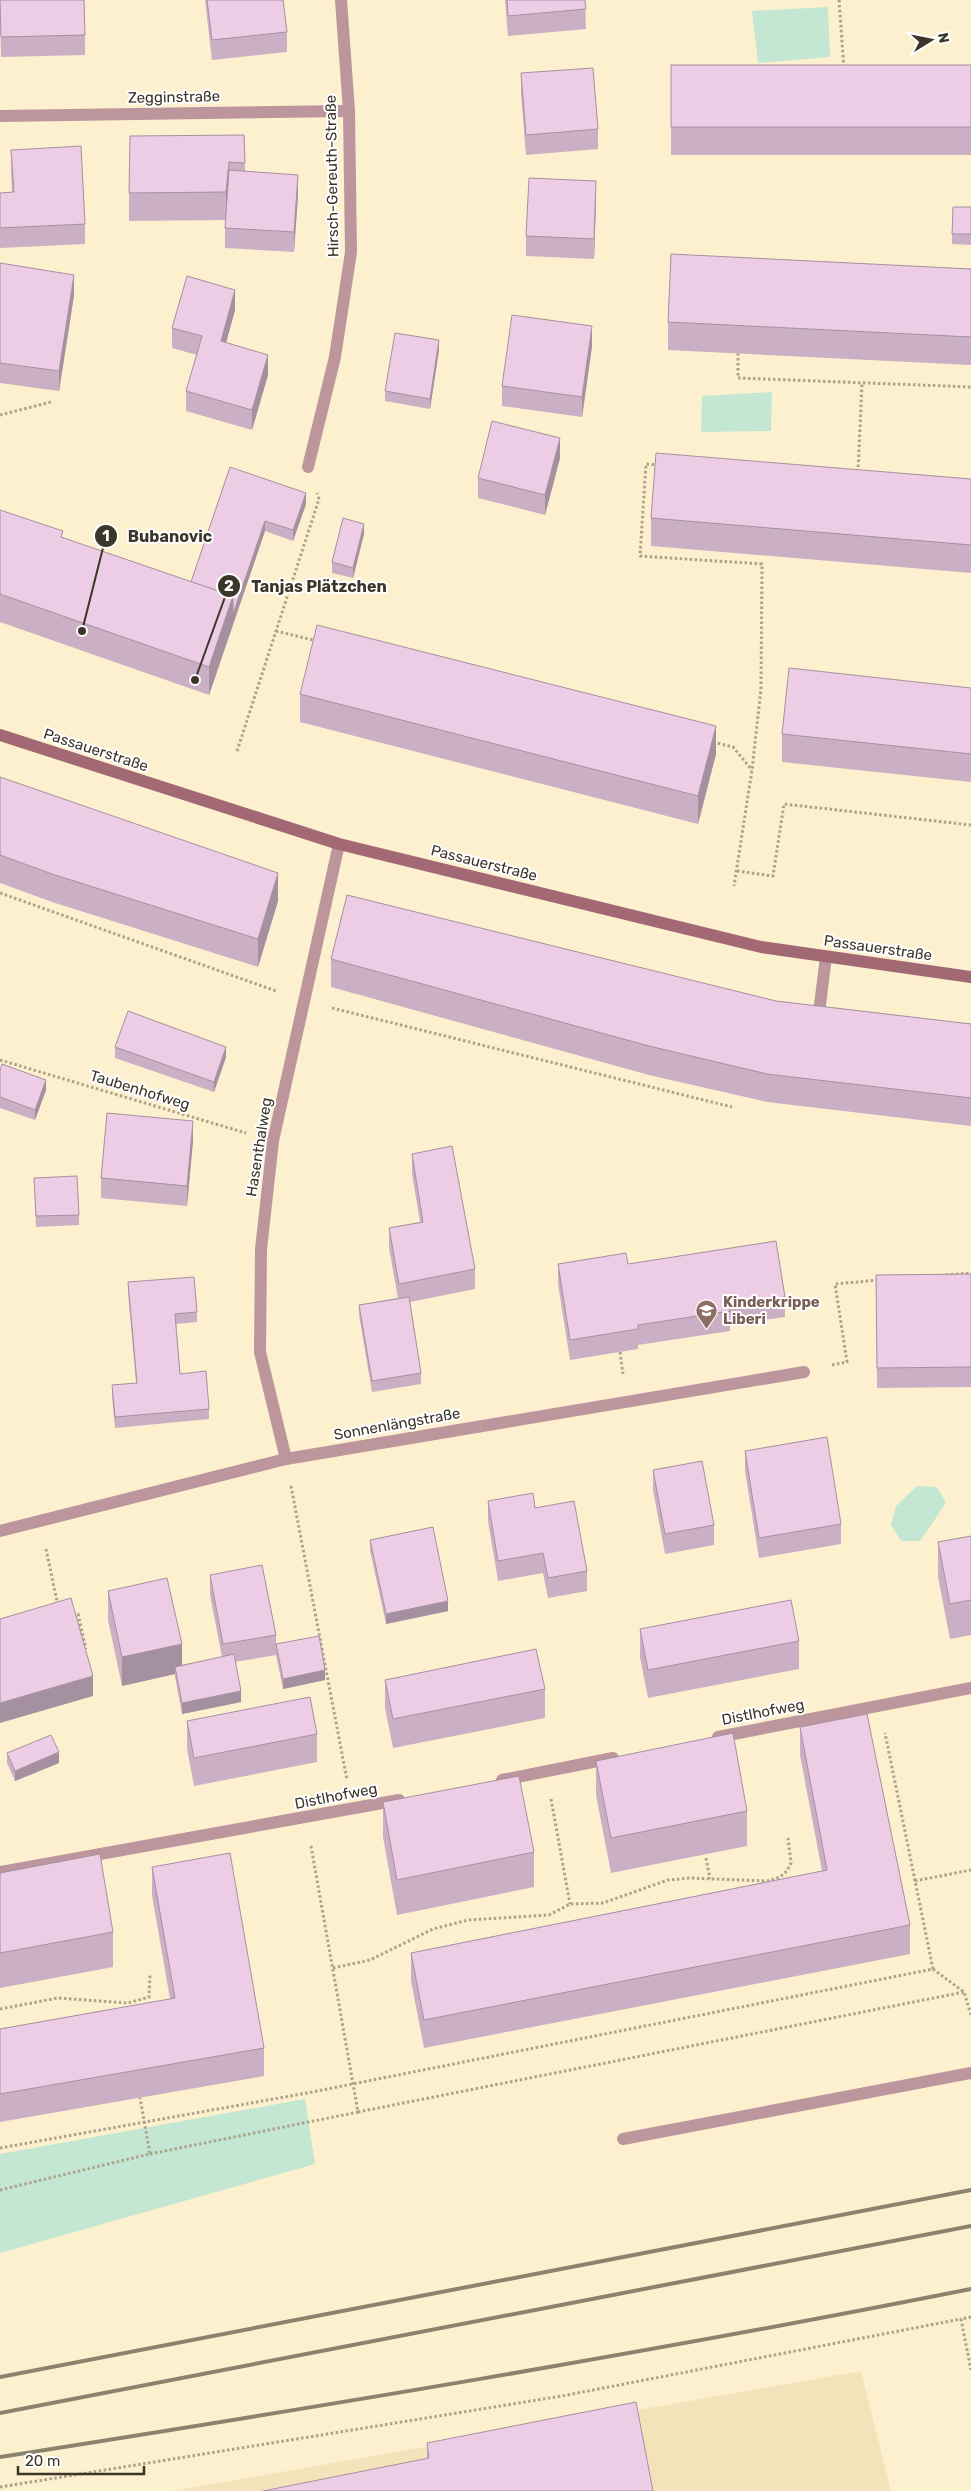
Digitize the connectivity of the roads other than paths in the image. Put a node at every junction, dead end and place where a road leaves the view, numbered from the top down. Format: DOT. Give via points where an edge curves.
graph roads {
  1 [pos="341,0"];
  2 [pos="348,111"];
  3 [pos="0,116"];
  4 [pos="308,467"];
  5 [pos="0,735"];
  6 [pos="339,844"];
  7 [pos="826,957"];
  8 [pos="971,977"];
  9 [pos="817,1034"];
  10 [pos="804,1372"];
  11 [pos="286,1459"];
  12 [pos="0,1531"];
  13 [pos="971,1688"];
  14 [pos="703,1740"];
  15 [pos="624,1756"];
  16 [pos="488,1782"];
  17 [pos="410,1798"];
  18 [pos="0,1872"];
  19 [pos="971,2073"];
  20 [pos="623,2139"];
  1 -- 2 [label="street, Hirsch-Gereuth-Straße"];
  2 -- 3 [label="street, Zegginstraße"];
  2 -- 4 [label="street, Hirsch-Gereuth-Straße" via="351,252 335,357"];
  5 -- 6 [label="street, Passauerstraße"];
  6 -- 7 [label="street, Passauerstraße" via="761,947"];
  6 -- 11 [label="street, Hasenthalweg" via="273,1141 261,1249 260,1352"];
  7 -- 8 [label="street, Passauerstraße"];
  7 -- 9 [label="street"];
  10 -- 11 [label="street, Sonnenlängstraße"];
  11 -- 12 [label="street, Sonnenlängstraße"];
  13 -- 14 [label="street, Distlhofweg"];
  15 -- 16 [label="street"];
  17 -- 18 [label="street, Distlhofweg"];
  19 -- 20 [label="street"];
}
